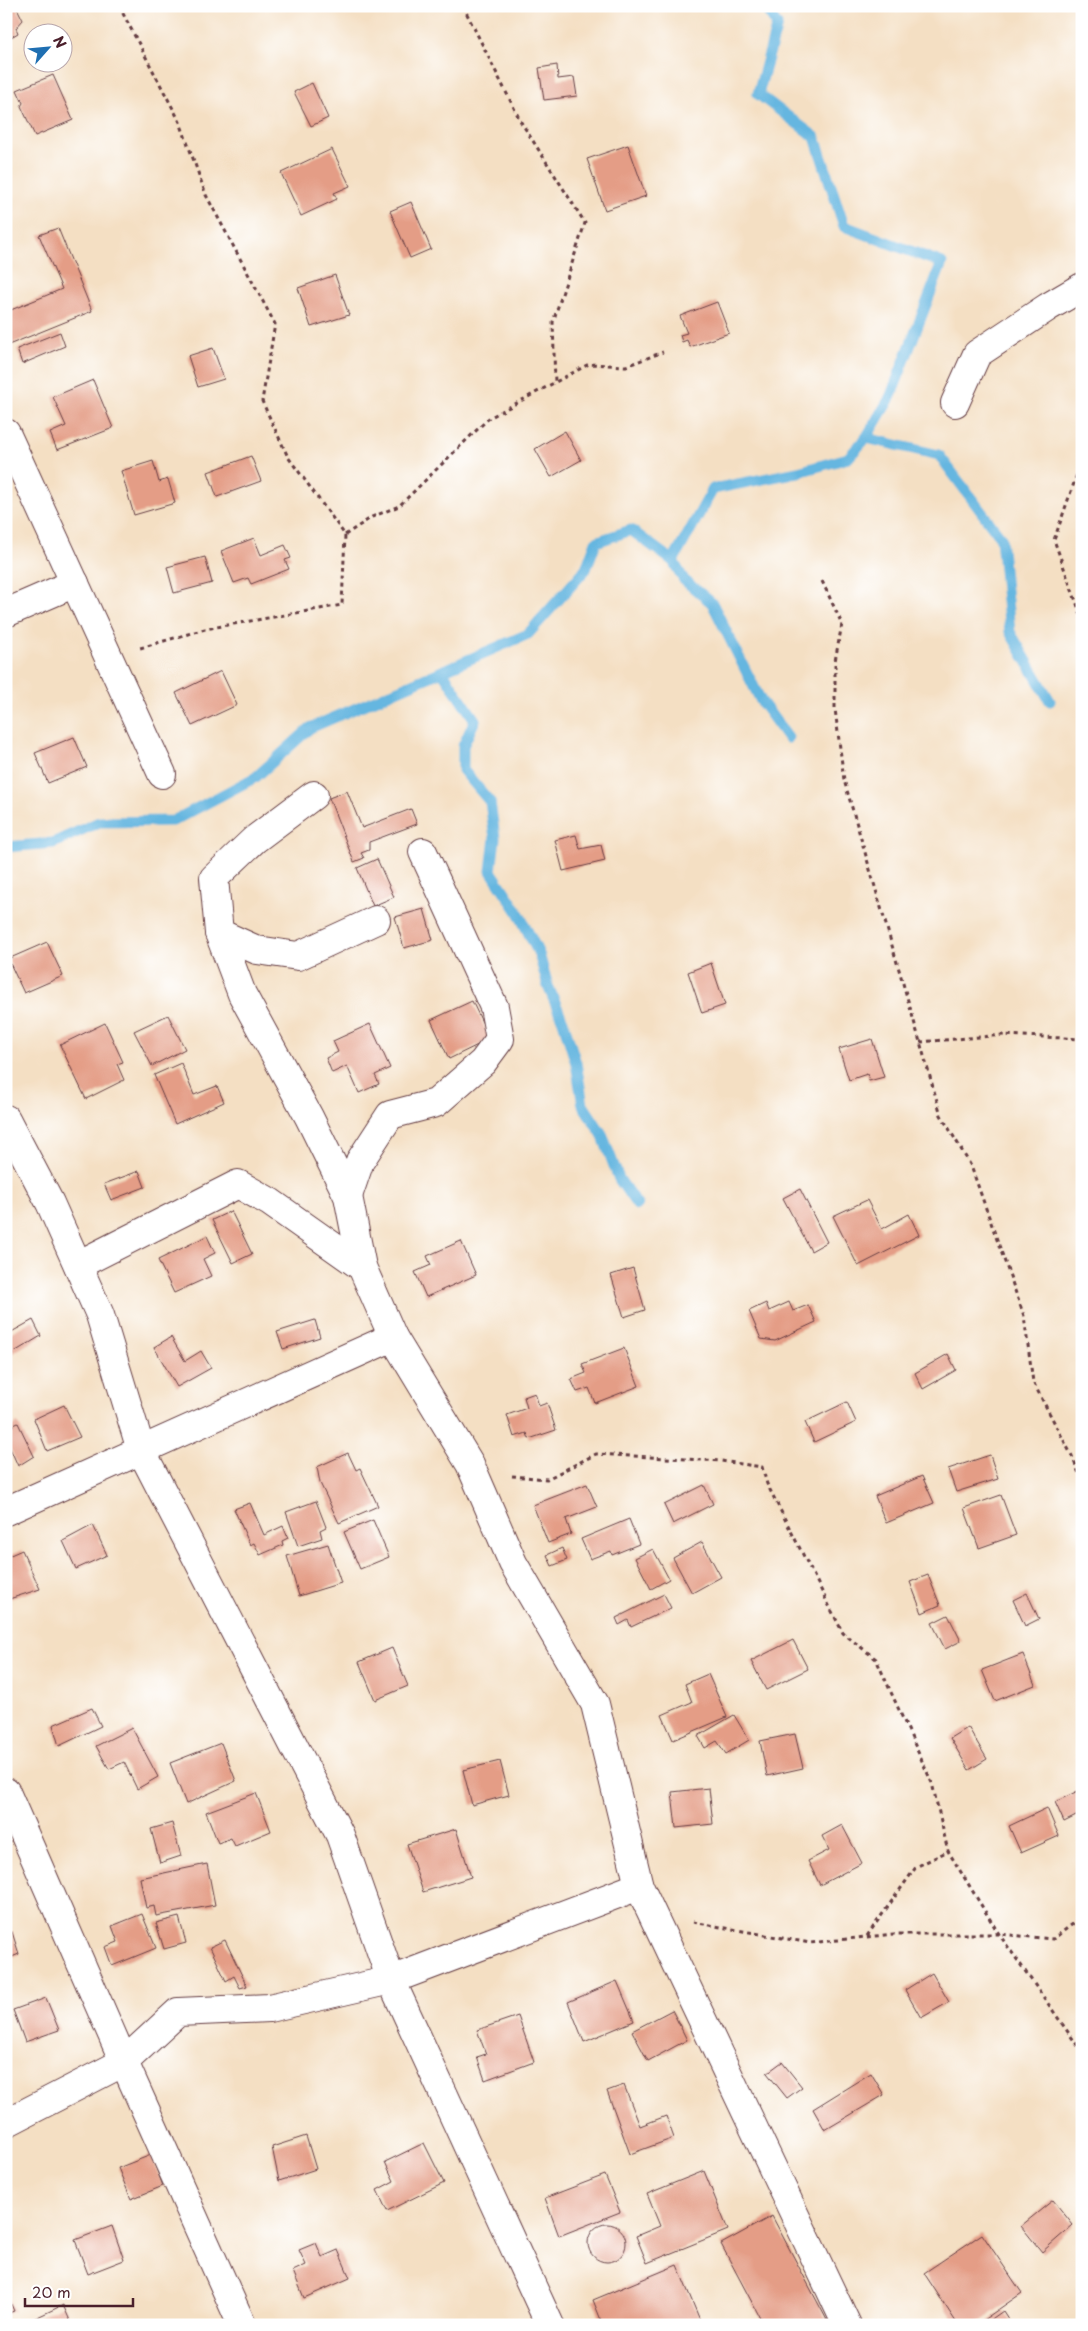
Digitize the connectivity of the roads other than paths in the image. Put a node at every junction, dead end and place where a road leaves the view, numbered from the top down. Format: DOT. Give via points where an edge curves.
graph roads {
  1 [pos="1082,287"];
  2 [pos="955,403"];
  3 [pos="6,433"];
  4 [pos="75,583"];
  5 [pos="6,613"];
  6 [pos="162,774"];
  7 [pos="314,796"];
  8 [pos="423,852"];
  9 [pos="376,920"];
  10 [pos="219,932"];
  11 [pos="6,1119"];
  12 [pos="348,1196"];
  13 [pos="78,1265"];
  14 [pos="362,1267"];
  15 [pos="393,1337"];
  16 [pos="141,1450"];
  17 [pos="6,1510"];
  18 [pos="6,1792"];
  19 [pos="639,1886"];
  20 [pos="392,1980"];
  21 [pos="124,2062"];
  22 [pos="6,2123"];
  23 [pos="242,2325"];
  24 [pos="550,2325"];
  25 [pos="847,2325"];
  1 -- 2 [label="street" via="977,354"];
  3 -- 4 [label="street"];
  4 -- 5 [label="street"];
  4 -- 6 [label="street"];
  7 -- 10 [label="street" via="254,840 214,878"];
  8 -- 12 [label="street" via="494,1007 500,1039 483,1062 436,1103 390,1115 360,1161"];
  9 -- 10 [label="street" via="298,956 257,950"];
  10 -- 12 [label="street" via="242,994"];
  11 -- 13 [label="street"];
  12 -- 14 [label="street"];
  13 -- 14 [label="street" via="238,1184 270,1202"];
  13 -- 16 [label="street" via="100,1315"];
  14 -- 15 [label="street"];
  15 -- 16 [label="street"];
  15 -- 19 [label="street" via="470,1464 513,1563 595,1704"];
  16 -- 17 [label="street"];
  16 -- 20 [label="street" via="340,1835"];
  18 -- 21 [label="street"];
  19 -- 20 [label="street"];
  19 -- 25 [label="street"];
  20 -- 21 [label="street" via="269,2008 178,2012"];
  20 -- 24 [label="street"];
  21 -- 22 [label="street"];
  21 -- 23 [label="street"];
}
